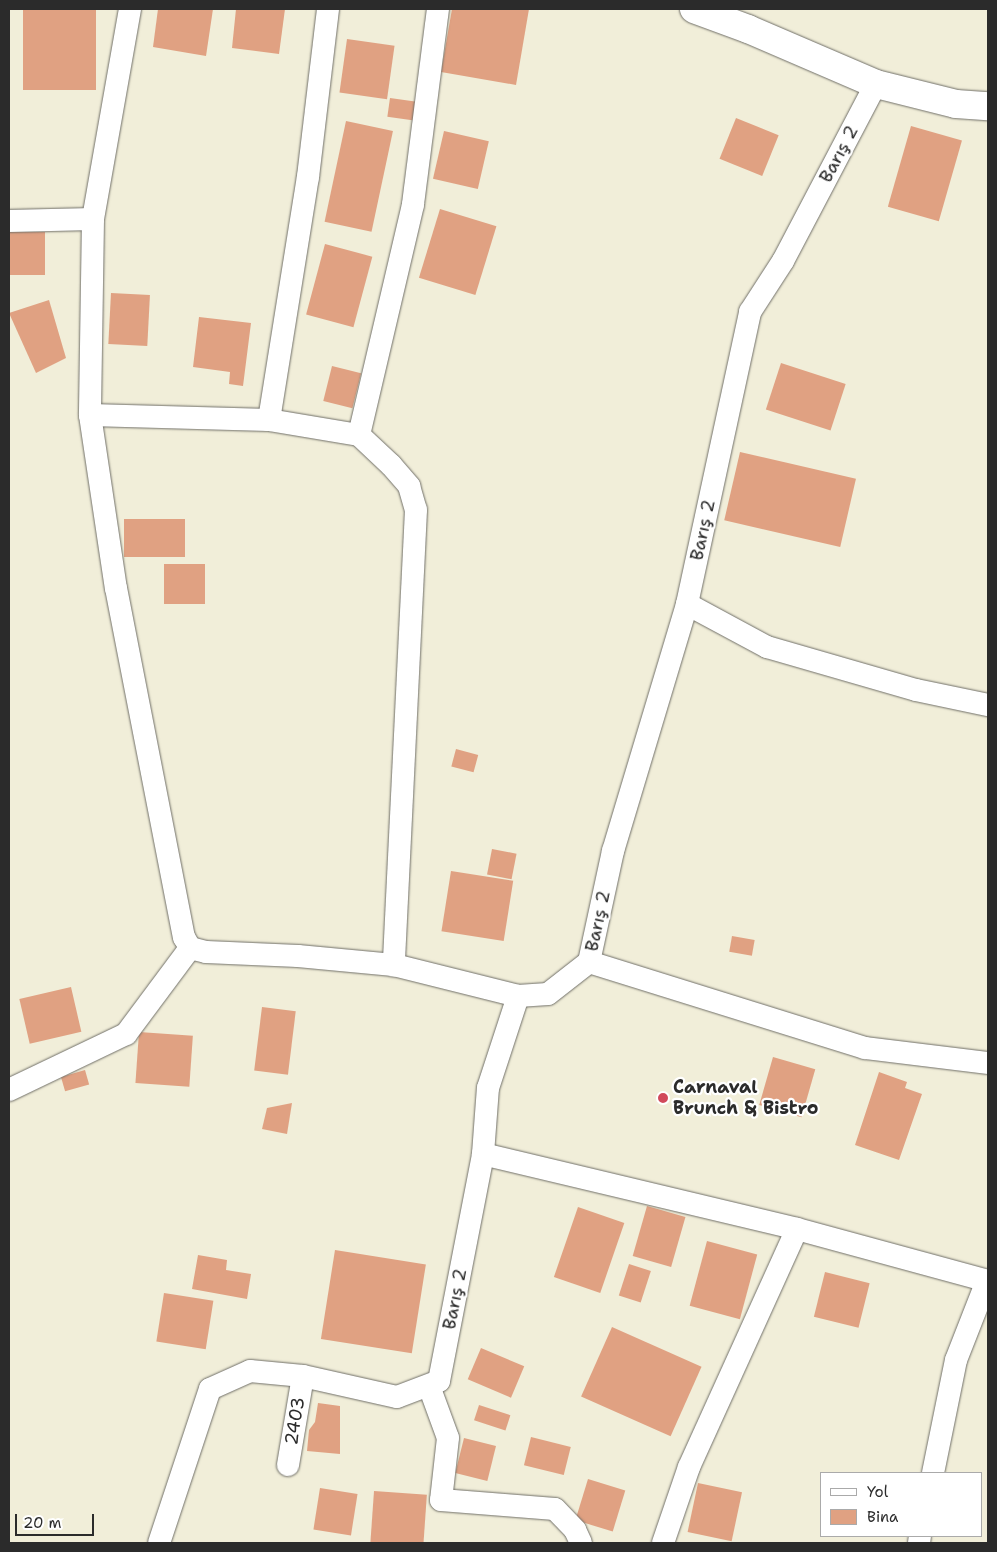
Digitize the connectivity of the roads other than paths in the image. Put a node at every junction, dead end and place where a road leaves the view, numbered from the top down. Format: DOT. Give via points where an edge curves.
graph roads {
  1 [pos="130,9"];
  2 [pos="328,9"];
  3 [pos="438,9"];
  4 [pos="694,9"];
  5 [pos="876,84"];
  6 [pos="988,106"];
  7 [pos="94,219"];
  8 [pos="9,221"];
  9 [pos="90,415"];
  10 [pos="269,420"];
  11 [pos="360,435"];
  12 [pos="687,604"];
  13 [pos="988,705"];
  14 [pos="190,948"];
  15 [pos="589,962"];
  16 [pos="394,965"];
  17 [pos="518,996"];
  18 [pos="988,1063"];
  19 [pos="9,1090"];
  20 [pos="483,1154"];
  21 [pos="797,1229"];
  22 [pos="988,1281"];
  23 [pos="303,1376"];
  24 [pos="429,1386"];
  25 [pos="288,1465"];
  26 [pos="933,1472"];
  27 [pos="159,1543"];
  28 [pos="581,1543"];
  29 [pos="663,1543"];
  1 -- 7 [label="street"];
  2 -- 10 [label="street" via="308,177"];
  3 -- 11 [label="street" via="413,204"];
  4 -- 5 [label="street"];
  5 -- 6 [label="street" via="956,104"];
  5 -- 12 [label="street, Barış 2" via="783,261 750,312"];
  7 -- 8 [label="street"];
  7 -- 9 [label="street"];
  9 -- 10 [label="street"];
  9 -- 14 [label="street" via="116,588 184,937"];
  10 -- 11 [label="street"];
  11 -- 16 [label="street" via="410,486 416,510"];
  12 -- 13 [label="street" via="767,647 916,690"];
  12 -- 15 [label="street, Barış 2" via="613,851"];
  14 -- 16 [label="street" via="206,952"];
  14 -- 19 [label="street" via="126,1034"];
  15 -- 17 [label="street, Barış 2" via="548,994"];
  15 -- 18 [label="street" via="866,1048"];
  16 -- 17 [label="street"];
  17 -- 20 [label="street, Barış 2" via="488,1088"];
  20 -- 21 [label="street"];
  20 -- 24 [label="street, Barış 2" via="439,1381"];
  21 -- 22 [label="street"];
  21 -- 29 [label="street" via="689,1467"];
  22 -- 26 [label="street" via="956,1360"];
  23 -- 24 [label="street" via="397,1397"];
  23 -- 25 [label="street, 2403"];
  23 -- 27 [label="street" via="250,1372 210,1388"];
  24 -- 28 [label="street" via="448,1438 441,1500 555,1509 575,1530"];
}
